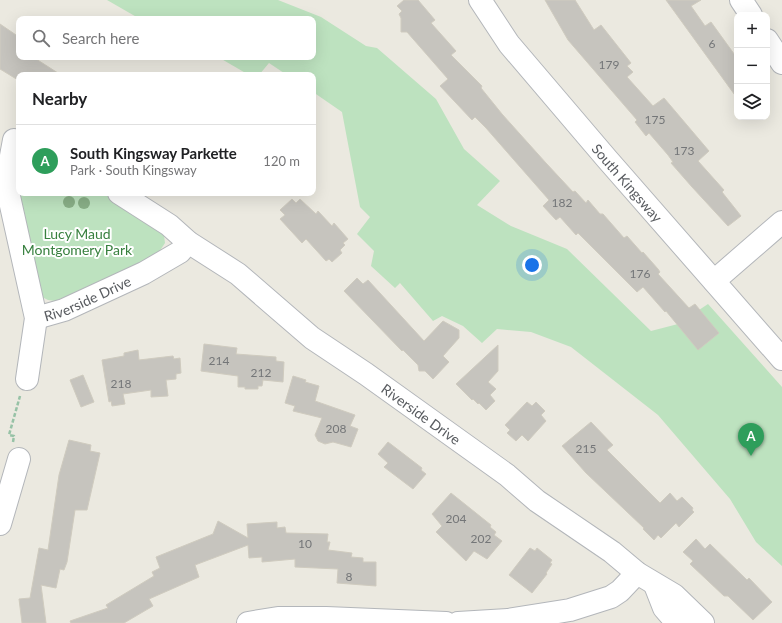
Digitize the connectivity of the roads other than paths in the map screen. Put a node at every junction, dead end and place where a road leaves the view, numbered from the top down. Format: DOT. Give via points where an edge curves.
graph roads {
  1 [pos="480,0"];
  2 [pos="741,0"];
  3 [pos="749,12"];
  4 [pos="770,45"];
  5 [pos="782,63"];
  6 [pos="11,138"];
  7 [pos="124,196"];
  8 [pos="782,222"];
  9 [pos="188,242"];
  10 [pos="714,281"];
  11 [pos="36,318"];
  12 [pos="782,359"];
  13 [pos="27,379"];
  14 [pos="16,451"];
  15 [pos="0,524"];
  16 [pos="637,573"];
  17 [pos="655,585"];
  18 [pos="248,623"];
  19 [pos="446,623"];
  20 [pos="458,623"];
  21 [pos="676,623"];
  22 [pos="703,623"];
  1 -- 10 [label="street, South Kingsway" via="509,44"];
  2 -- 3 [label="street"];
  4 -- 5 [label="street"];
  6 -- 11 [label="street, Riverside Drive" via="6,183"];
  7 -- 9 [label="street, Riverside Drive" via="169,225"];
  8 -- 10 [label="street"];
  9 -- 11 [label="street, Riverside Drive" via="180,252 144,273 64,310"];
  9 -- 16 [label="street, Riverside Drive" via="238,274 312,338 507,475 537,501 612,552"];
  10 -- 12 [label="street, South Kingsway"];
  11 -- 13 [label="street"];
  14 -- 15 [label="street"];
  16 -- 17 [label="street, Riverside Drive"];
  16 -- 20 [label="street" via="611,597 578,608 545,616"];
  17 -- 21 [label="street" via="664,608"];
  17 -- 22 [label="street, Riverside Drive" via="674,595"];
  18 -- 19 [label="street" via="278,618 326,618"];
}
